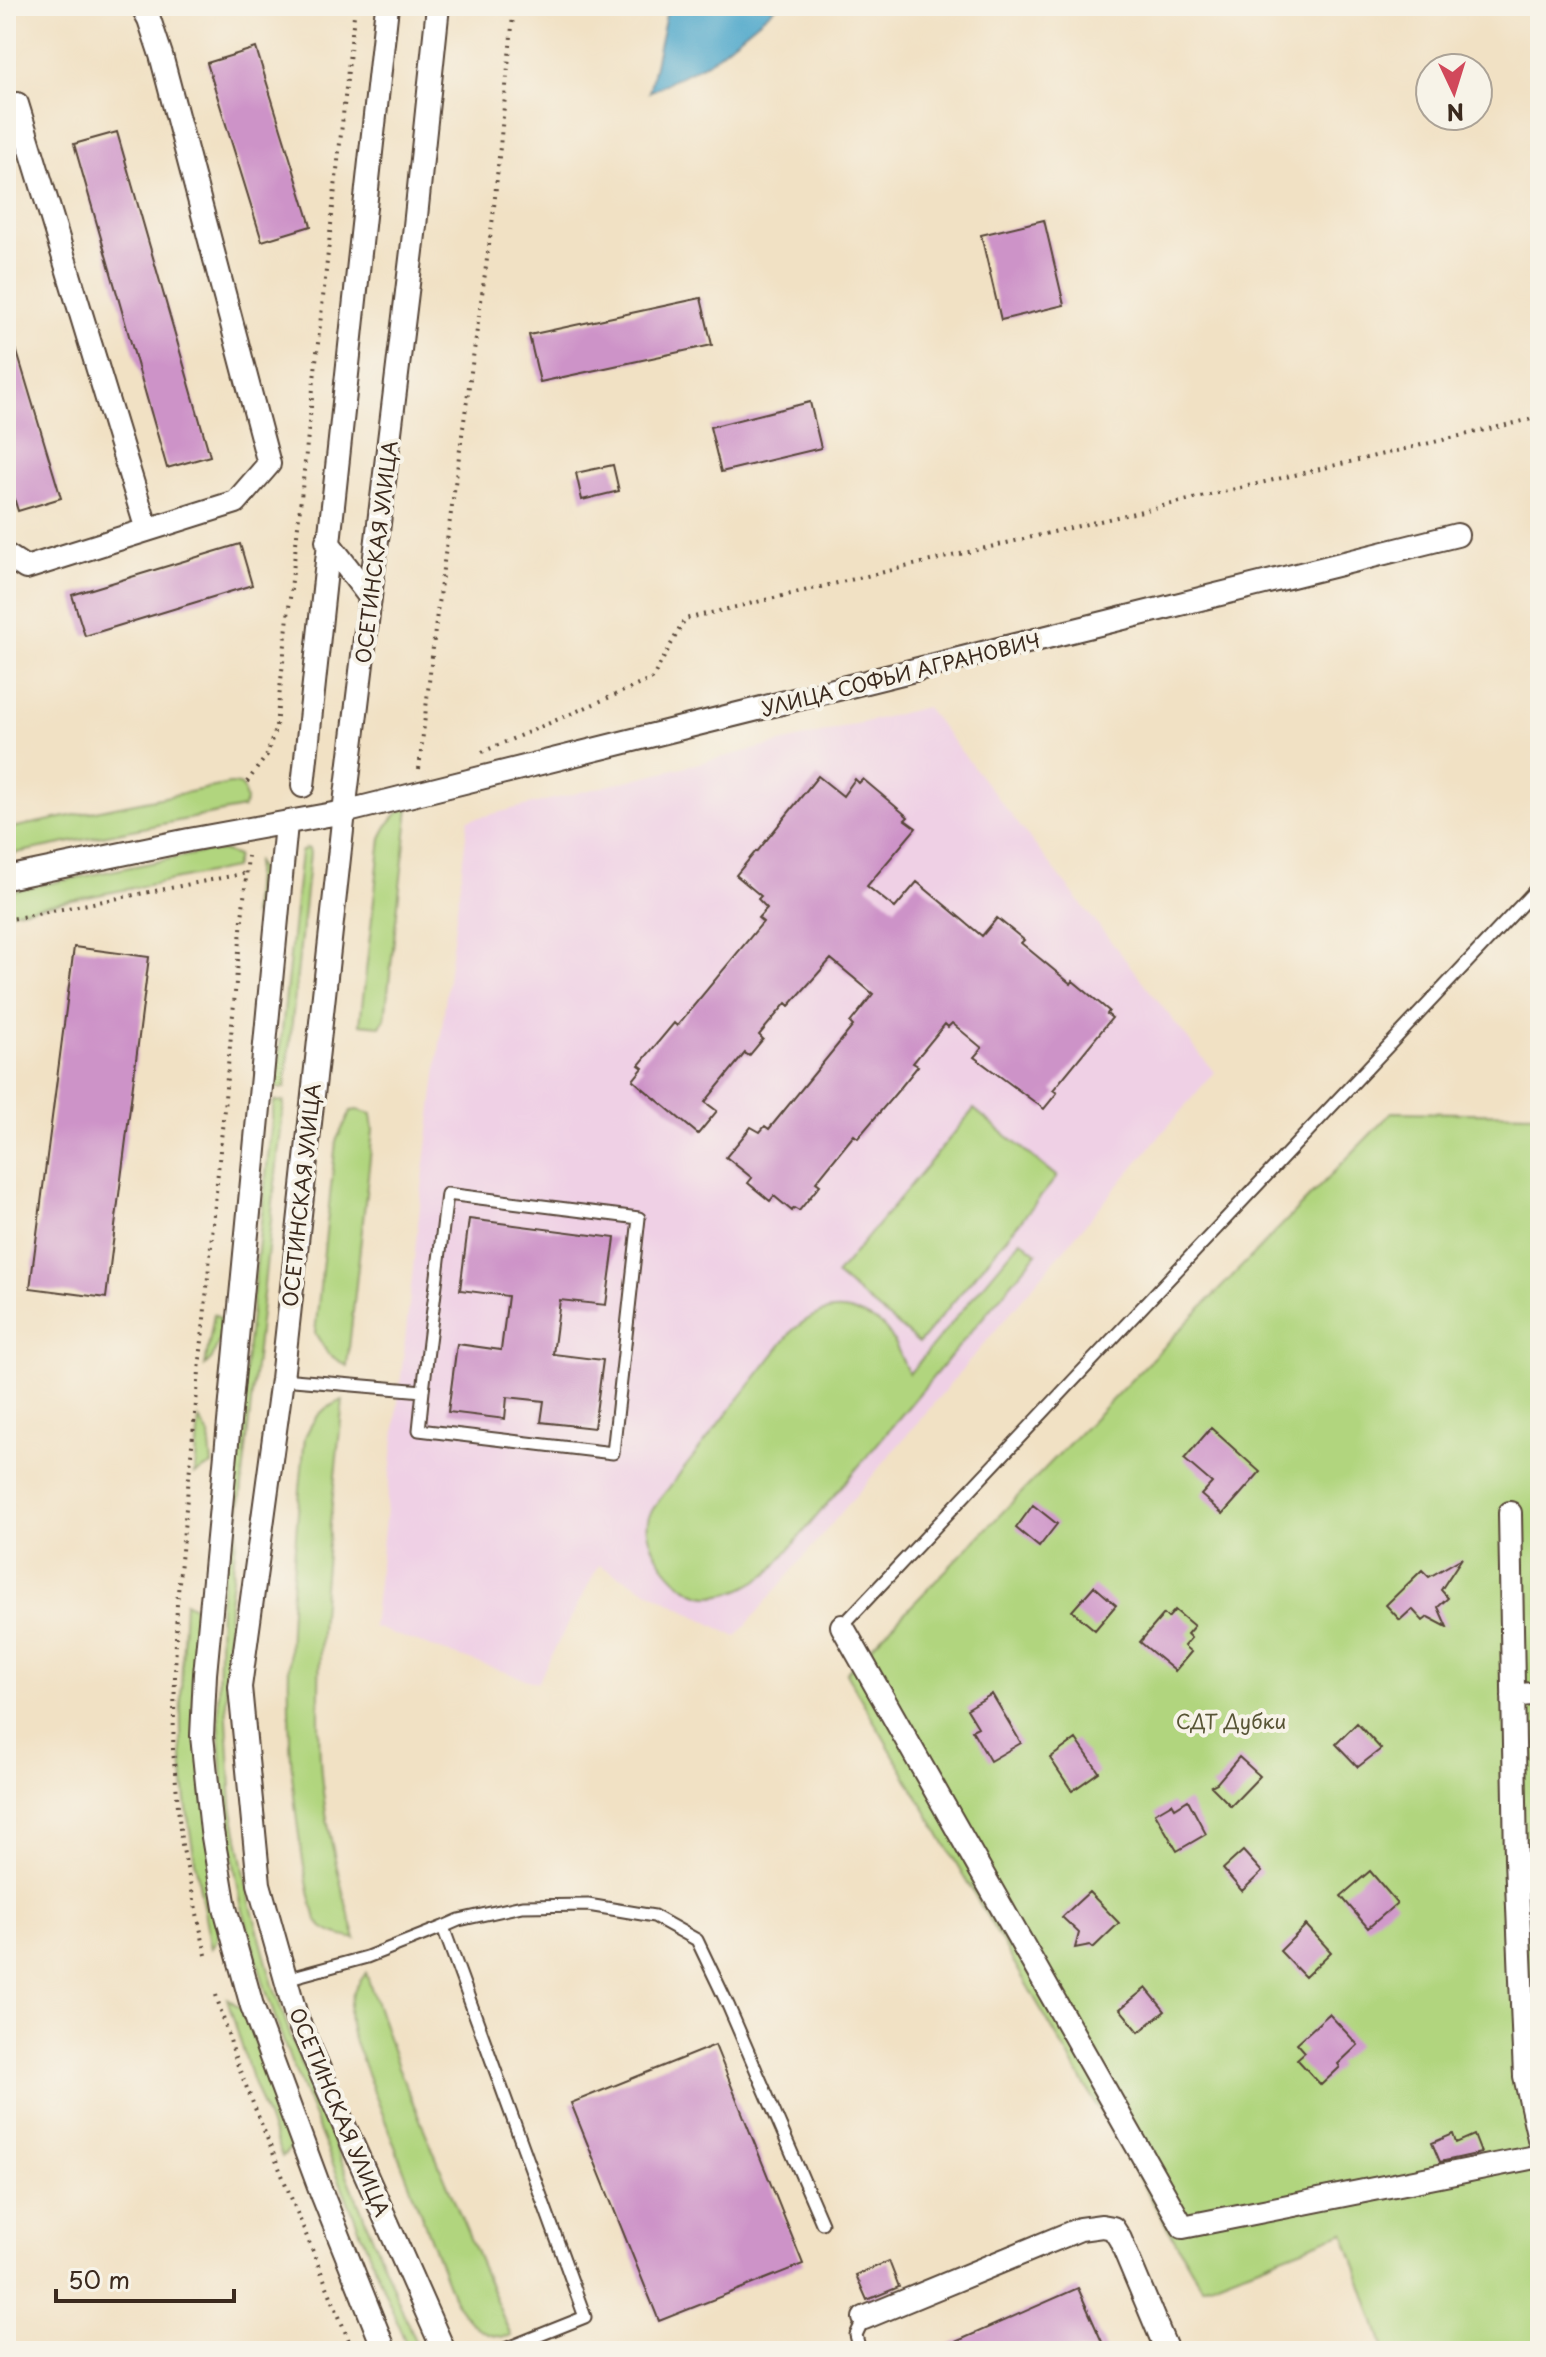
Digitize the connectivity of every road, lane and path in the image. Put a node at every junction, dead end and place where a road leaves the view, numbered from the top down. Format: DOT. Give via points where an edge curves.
graph roads {
  1 [pos="142,6"];
  2 [pos="355,6"];
  3 [pos="387,6"];
  4 [pos="438,6"];
  5 [pos="514,6"];
  6 [pos="6,108"];
  7 [pos="1540,417"];
  8 [pos="147,530"];
  9 [pos="1457,535"];
  10 [pos="327,541"];
  11 [pos="6,555"];
  12 [pos="370,597"];
  13 [pos="476,755"];
  14 [pos="247,782"];
  15 [pos="303,786"];
  16 [pos="417,795"];
  17 [pos="344,812"];
  18 [pos="286,824"];
  19 [pos="248,856"];
  20 [pos="247,873"];
  21 [pos="6,878"];
  22 [pos="1540,885"];
  23 [pos="6,920"];
  24 [pos="282,1379"];
  25 [pos="423,1391"];
  26 [pos="1510,1513"];
  27 [pos="842,1626"];
  28 [pos="1540,1693"];
  29 [pos="1513,1696"];
  30 [pos="443,1927"];
  31 [pos="206,1955"];
  32 [pos="286,1979"];
  33 [pos="216,1995"];
  34 [pos="1540,2143"];
  35 [pos="1540,2156"];
  36 [pos="822,2223"];
  37 [pos="864,2318"];
  38 [pos="353,2351"];
  39 [pos="385,2351"];
  40 [pos="444,2351"];
  41 [pos="500,2351"];
  42 [pos="860,2351"];
  43 [pos="1167,2351"];
  1 -- 8 [label="street" via="161,55 269,464 236,502"];
  2 -- 14 [label="path" via="276,726 267,755"];
  3 -- 10 [label="street"];
  4 -- 12 [label="street, ОСЕТИНСКАЯ УЛИЦА"];
  5 -- 16 [label="path" via="493,217 438,604"];
  6 -- 8 [label="street" via="17,104"];
  7 -- 13 [label="path" via="685,619 652,679"];
  8 -- 11 [label="street" via="26,568"];
  9 -- 16 [label="street, УЛИЦА СОФЬИ АГРАНОВИЧ"];
  10 -- 12 [label="street"];
  10 -- 15 [label="street"];
  12 -- 17 [label="street, ОСЕТИНСКАЯ УЛИЦА"];
  16 -- 17 [label="street, УЛИЦА СОФЬИ АГРАНОВИЧ"];
  17 -- 18 [label="street, УЛИЦА СОФЬИ АГРАНОВИЧ"];
  17 -- 24 [label="street, ОСЕТИНСКАЯ УЛИЦА"];
  18 -- 21 [label="street, УЛИЦА СОФЬИ АГРАНОВИЧ"];
  18 -- 39 [label="street, ОСЕТИНСКАЯ УЛИЦА" via="202,1736 225,1908 252,2006"];
  19 -- 20 [label="path"];
  20 -- 23 [label="path"];
  20 -- 31 [label="path" via="177,1603 173,1750 181,1840"];
  22 -- 27 [label="lane"];
  24 -- 25 [label="lane"];
  24 -- 32 [label="street, ОСЕТИНСКАЯ УЛИЦА" via="240,1687 259,1884"];
  25 -- 25 [label="lane" via="447,1194 639,1218 613,1453 419,1430"];
  26 -- 29 [label="street"];
  27 -- 35 [label="street" via="1183,2227"];
  28 -- 29 [label="street"];
  29 -- 34 [label="street" via="1525,2076"];
  30 -- 32 [label="lane" via="367,1957"];
  30 -- 36 [label="lane" via="522,1906 588,1905 654,1916 697,1940"];
  30 -- 41 [label="lane" via="585,2317"];
  32 -- 40 [label="street, ОСЕТИНСКАЯ УЛИЦА" via="297,2019"];
  33 -- 38 [label="path" via="238,2066"];
  37 -- 42 [label="lane" via="856,2335"];
  37 -- 43 [label="street" via="1080,2229 1102,2226 1113,2228 1120,2239"];
}
